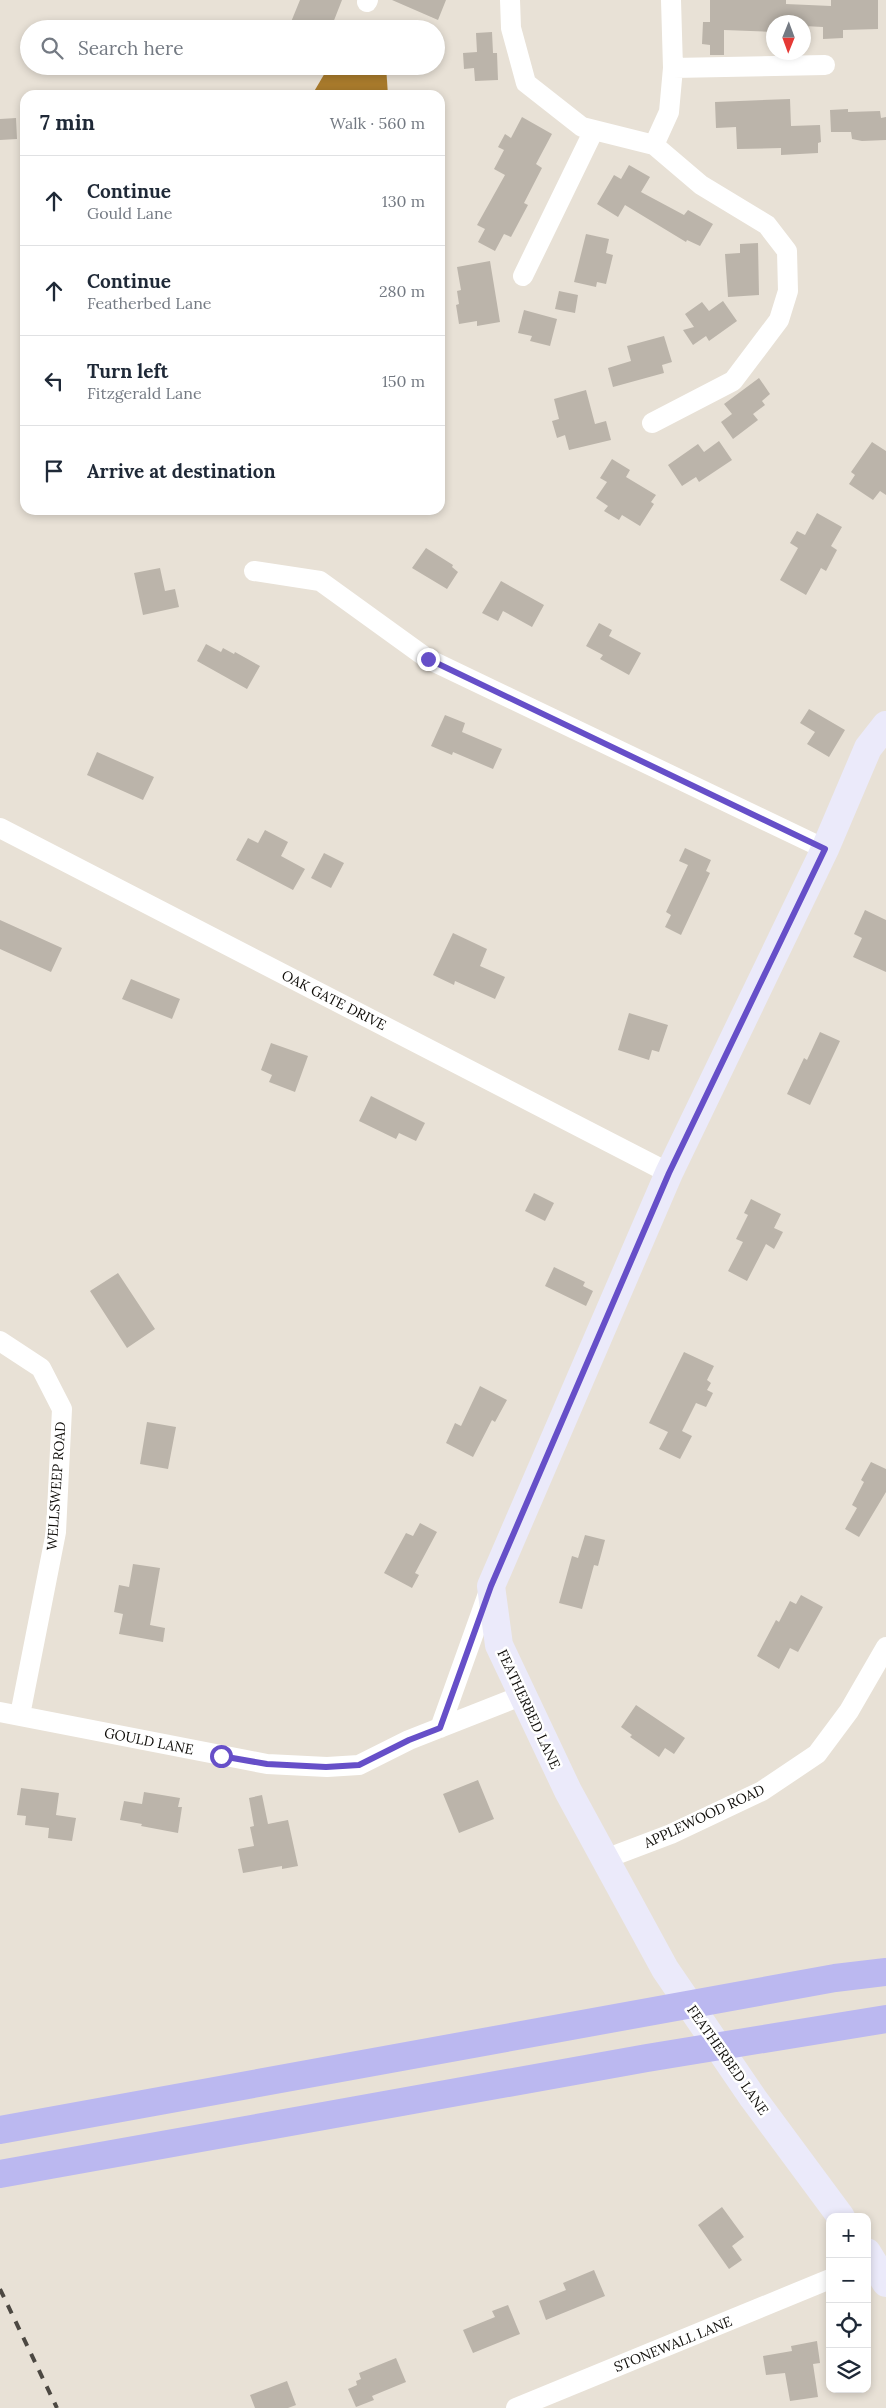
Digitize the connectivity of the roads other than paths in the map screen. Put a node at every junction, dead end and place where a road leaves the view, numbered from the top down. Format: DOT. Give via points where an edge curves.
graph roads {
  1 [pos="510,0"];
  2 [pos="671,0"];
  3 [pos="825,66"];
  4 [pos="673,68"];
  5 [pos="594,130"];
  6 [pos="654,145"];
  7 [pos="523,276"];
  8 [pos="652,423"];
  9 [pos="254,571"];
  10 [pos="886,726"];
  11 [pos="0,828"];
  12 [pos="825,849"];
  13 [pos="669,1173"];
  14 [pos="0,1341"];
  15 [pos="491,1586"];
  16 [pos="886,1647"];
  17 [pos="522,1695"];
  18 [pos="0,1712"];
  19 [pos="20,1715"];
  20 [pos="440,1728"];
  21 [pos="605,1859"];
  22 [pos="886,1972"];
  23 [pos="886,2019"];
  24 [pos="0,2130"];
  25 [pos="0,2174"];
  26 [pos="838,2213"];
  27 [pos="826,2281"];
  28 [pos="516,2408"];
  1 -- 5 [label="street" via="511,28 526,83 582,127"];
  2 -- 4 [label="street"];
  3 -- 4 [label="street"];
  4 -- 6 [label="street" via="669,112"];
  5 -- 6 [label="street"];
  5 -- 7 [label="street"];
  6 -- 8 [label="street" via="701,185 768,225 787,251 788,291 779,320 733,381"];
  9 -- 12 [label="street" via="320,581 428,659"];
  10 -- 12 [label="street" via="868,748"];
  11 -- 13 [label="street, OAK GATE DRIVE"];
  12 -- 13 [label="street"];
  13 -- 15 [label="street"];
  14 -- 19 [label="street, WELLSWEEP ROAD" via="41,1368 62,1409 56,1532"];
  15 -- 17 [label="street, FEATHERBED LANE" via="499,1645"];
  15 -- 20 [label="street"];
  16 -- 21 [label="street, APPLEWOOD ROAD" via="849,1711 816,1754 762,1791 671,1834"];
  17 -- 20 [label="street, GOULD LANE"];
  17 -- 21 [label="street, FEATHERBED LANE"];
  18 -- 19 [label="street, GOULD LANE"];
  19 -- 20 [label="street, GOULD LANE" via="267,1764 326,1767 359,1765"];
  21 -- 26 [label="street, FEATHERBED LANE" via="665,1969 753,2098"];
  22 -- 24 [label="highway" via="835,1978"];
  23 -- 25 [label="highway" via="647,2058"];
  27 -- 28 [label="street, STONEWALL LANE"];
}
